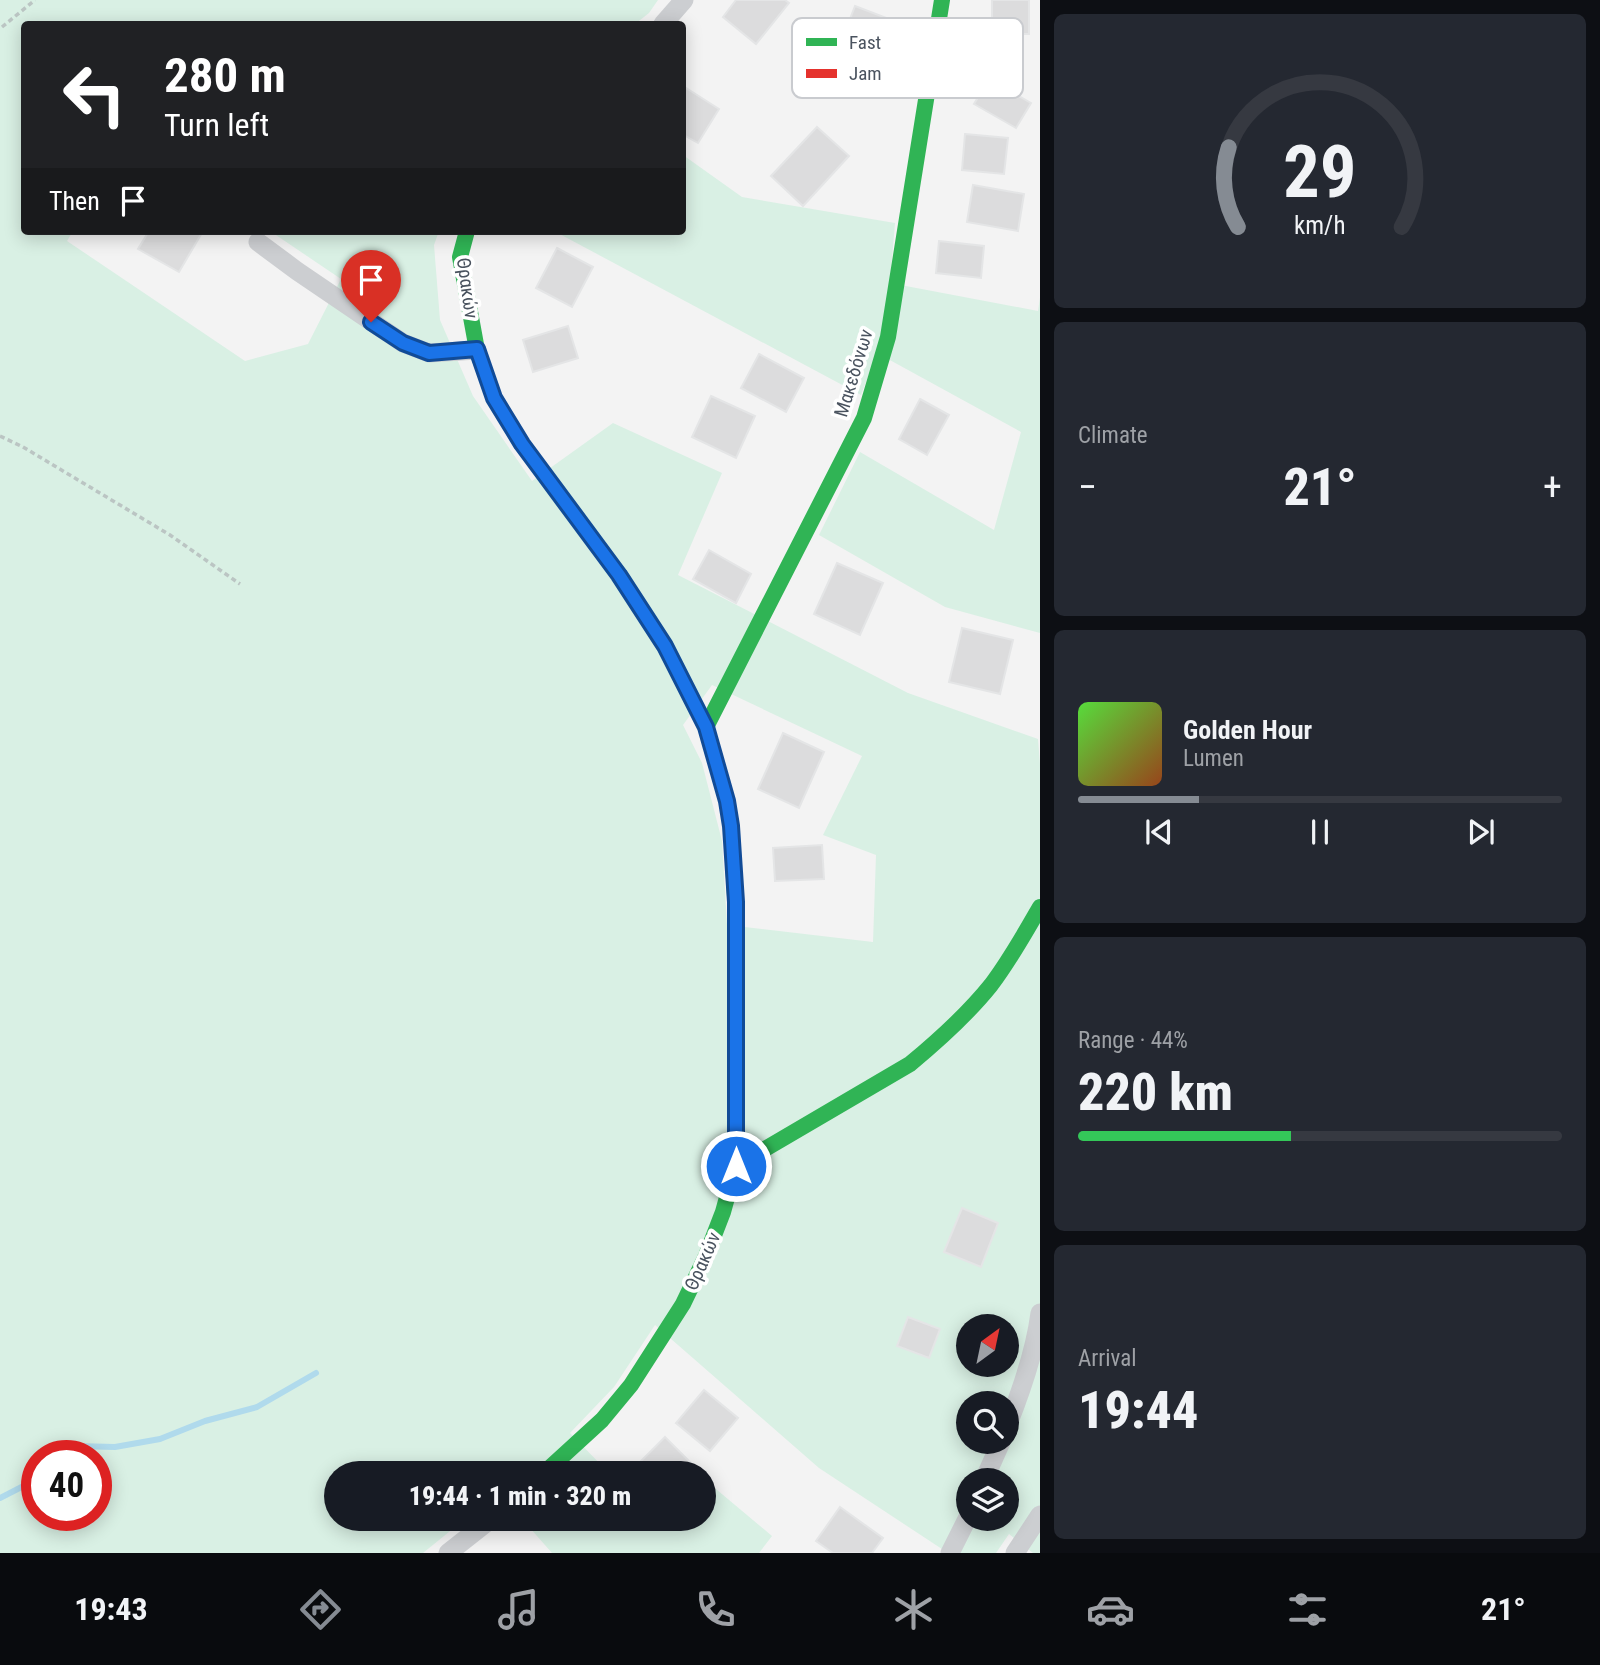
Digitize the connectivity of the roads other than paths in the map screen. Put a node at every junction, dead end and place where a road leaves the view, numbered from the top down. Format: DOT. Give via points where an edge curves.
graph roads {
  1 [pos="684,0"];
  2 [pos="942,0"];
  3 [pos="939,18"];
  4 [pos="666,21"];
  5 [pos="926,98"];
  6 [pos="466,235"];
  7 [pos="258,242"];
  8 [pos="477,349"];
  9 [pos="706,727"];
  10 [pos="1040,907"];
  11 [pos="736,1166"];
  12 [pos="1040,1313"];
  13 [pos="1019,1394"];
  14 [pos="557,1461"];
  15 [pos="1040,1515"];
  16 [pos="476,1531"];
  17 [pos="961,1531"];
  18 [pos="448,1553"];
  19 [pos="950,1553"];
  20 [pos="1015,1553"];
  1 -- 4 [label="street"];
  2 -- 3 [label="street, Μακεδόνων"];
  5 -- 9 [label="street, Μακεδόνων" via="888,337 864,418"];
  6 -- 8 [label="street, Θρακών" via="460,257"];
  7 -- 8 [label="street" via="403,343 429,353"];
  8 -- 9 [label="street, Θρακών" via="494,398 659,636"];
  9 -- 11 [label="street, Θρακών" via="731,826 736,902"];
  10 -- 11 [label="street" via="986,991 929,1049"];
  11 -- 14 [label="street, Θρακών" via="723,1212 683,1304 631,1385 602,1420"];
  12 -- 13 [label="street"];
  15 -- 20 [label="street"];
  16 -- 18 [label="street"];
  17 -- 19 [label="street"];
}
